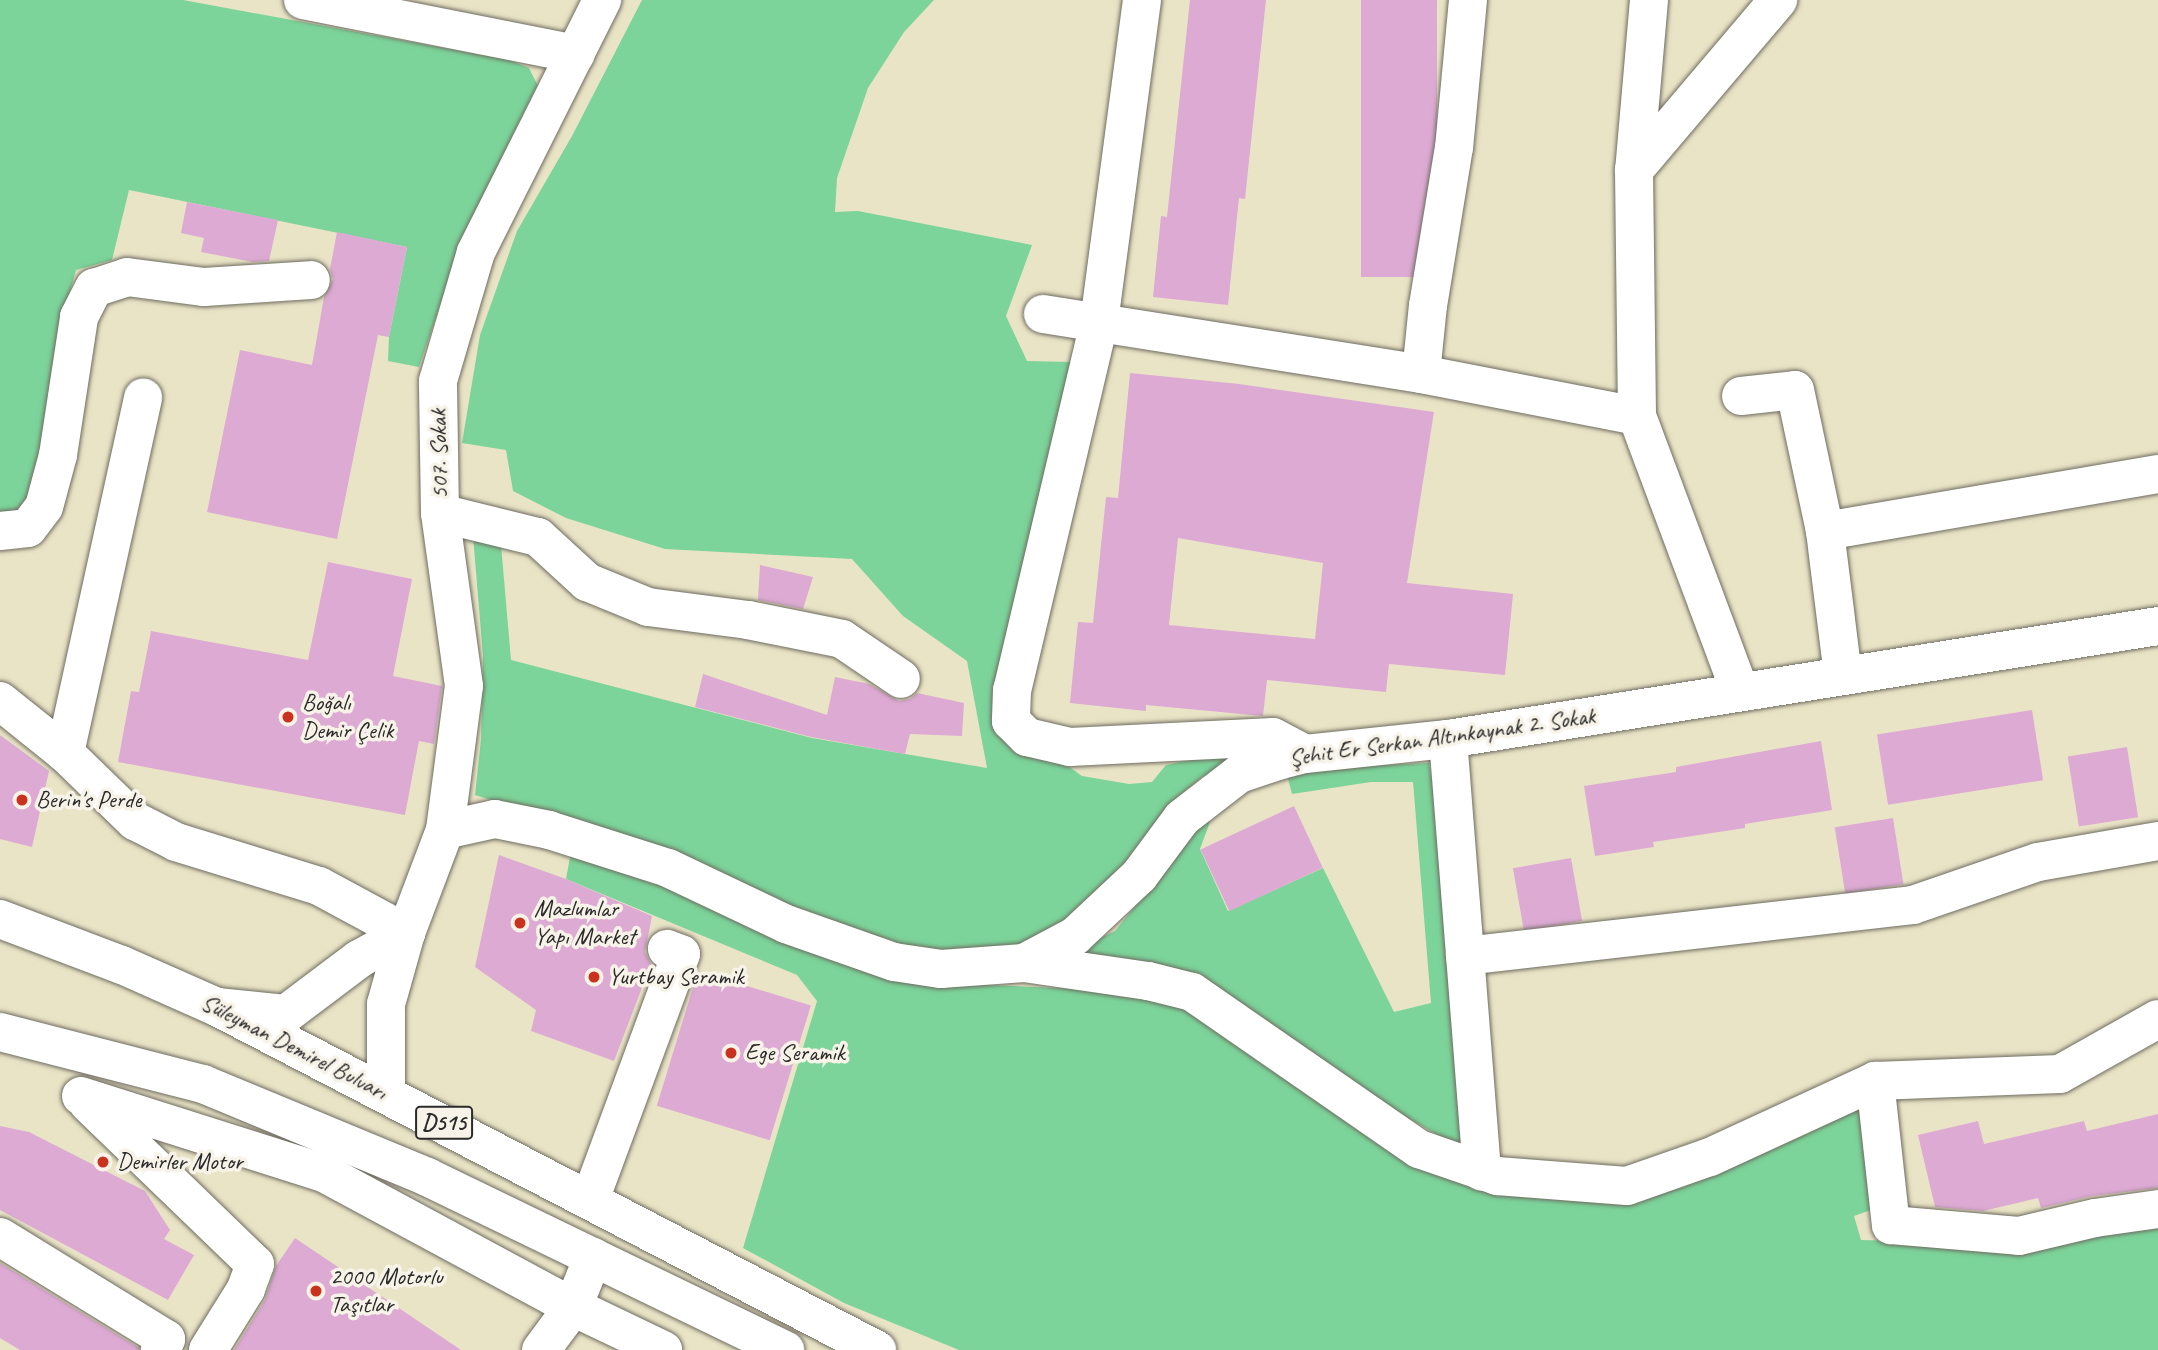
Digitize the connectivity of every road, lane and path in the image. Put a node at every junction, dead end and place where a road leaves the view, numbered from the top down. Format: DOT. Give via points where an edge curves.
graph roads {
  1 [pos="303,0"];
  2 [pos="602,0"];
  3 [pos="1142,0"];
  4 [pos="1468,0"];
  5 [pos="1649,0"];
  6 [pos="1768,1"];
  7 [pos="576,54"];
  8 [pos="1634,170"];
  9 [pos="310,279"];
  10 [pos="1043,314"];
  11 [pos="1099,323"];
  12 [pos="1421,374"];
  13 [pos="1741,396"];
  14 [pos="143,397"];
  15 [pos="1637,416"];
  16 [pos="2158,474"];
  17 [pos="440,513"];
  18 [pos="0,531"];
  19 [pos="1825,531"];
  20 [pos="2158,626"];
  21 [pos="1843,675"];
  22 [pos="901,679"];
  23 [pos="1740,691"];
  24 [pos="0,701"];
  25 [pos="1448,739"];
  26 [pos="65,753"];
  27 [pos="1305,754"];
  28 [pos="445,830"];
  29 [pos="2158,841"];
  30 [pos="0,919"];
  31 [pos="407,933"];
  32 [pos="667,949"];
  33 [pos="1465,956"];
  34 [pos="1024,962"];
  35 [pos="217,1007"];
  36 [pos="2158,1019"];
  37 [pos="0,1032"];
  38 [pos="1874,1081"];
  39 [pos="386,1093"];
  40 [pos="1482,1172"];
  41 [pos="590,1200"];
  42 [pos="2158,1209"];
  43 [pos="0,1237"];
  44 [pos="593,1257"];
  45 [pos="663,1291"];
  46 [pos="573,1307"];
  47 [pos="163,1345"];
  48 [pos="647,1347"];
  49 [pos="208,1350"];
  50 [pos="541,1350"];
  51 [pos="785,1350"];
  52 [pos="877,1350"];
  1 -- 7 [label="main road"];
  2 -- 7 [label="main road, 507. Sokak"];
  3 -- 11 [label="main road"];
  4 -- 12 [label="main road" via="1454,147"];
  5 -- 8 [label="main road"];
  6 -- 8 [label="main road"];
  7 -- 17 [label="main road, 507. Sokak" via="476,252 468,278 438,381"];
  8 -- 15 [label="main road"];
  9 -- 18 [label="main road" via="204,287 127,277 94,288 79,317 58,455 44,507 29,528"];
  10 -- 11 [label="main road"];
  11 -- 12 [label="main road"];
  11 -- 27 [label="main road" via="1012,690 1011,721 1027,737 1070,747 1273,737"];
  12 -- 15 [label="main road"];
  13 -- 19 [label="main road" via="1795,390"];
  14 -- 26 [label="main road"];
  15 -- 23 [label="main road"];
  16 -- 19 [label="main road"];
  17 -- 22 [label="main road" via="538,537 586,582 648,607 842,639"];
  17 -- 28 [label="main road, 507. Sokak" via="464,686"];
  19 -- 21 [label="main road"];
  20 -- 21 [label="main road, Şehit Er Serkan Altınkaynak 2. Sokak"];
  21 -- 23 [label="main road, Şehit Er Serkan Altınkaynak 2. Sokak"];
  23 -- 25 [label="main road, Şehit Er Serkan Altınkaynak 2. Sokak"];
  24 -- 26 [label="main road"];
  25 -- 27 [label="main road, Şehit Er Serkan Altınkaynak 2. Sokak"];
  25 -- 33 [label="main road"];
  26 -- 31 [label="main road" via="135,821 176,842 319,886"];
  27 -- 34 [label="main road, Şehit Er Serkan Altınkaynak 2. Sokak" via="1239,774 1182,818 1139,876 1076,936"];
  28 -- 31 [label="main road, 507. Sokak"];
  28 -- 34 [label="main road, Şehit Er Serkan Altınkaynak 2. Sokak" via="495,819 549,830 668,868 786,924 894,962 941,969"];
  29 -- 33 [label="main road" via="2038,862 1913,905"];
  30 -- 35 [label="main road, Süleyman Demirel Bulvarı / D515"];
  31 -- 35 [label="main road" via="359,958 286,1014"];
  31 -- 39 [label="main road, 507. Sokak" via="386,1004"];
  32 -- 41 [label="main road" via="681,954"];
  33 -- 40 [label="main road"];
  34 -- 40 [label="main road" via="1192,992 1419,1149"];
  35 -- 39 [label="main road, Süleyman Demirel Bulvarı / D515"];
  36 -- 38 [label="main road" via="2060,1074"];
  37 -- 44 [label="main road, D515" via="203,1084 427,1177"];
  38 -- 40 [label="main road" via="1710,1157 1627,1186"];
  38 -- 42 [label="main road" via="1891,1225 2019,1236"];
  39 -- 41 [label="main road, Süleyman Demirel Bulvarı / D515"];
  41 -- 52 [label="main road, Süleyman Demirel Bulvarı / D515"];
  43 -- 47 [label="main road"];
  44 -- 45 [label="main road, D515"];
  44 -- 46 [label="main road"];
  45 -- 48 [label="main road"];
  45 -- 51 [label="main road, D515"];
  46 -- 48 [label="main road"];
  46 -- 49 [label="main road" via="324,1174 81,1096 255,1264 246,1289"];
  46 -- 50 [label="main road"];
}
